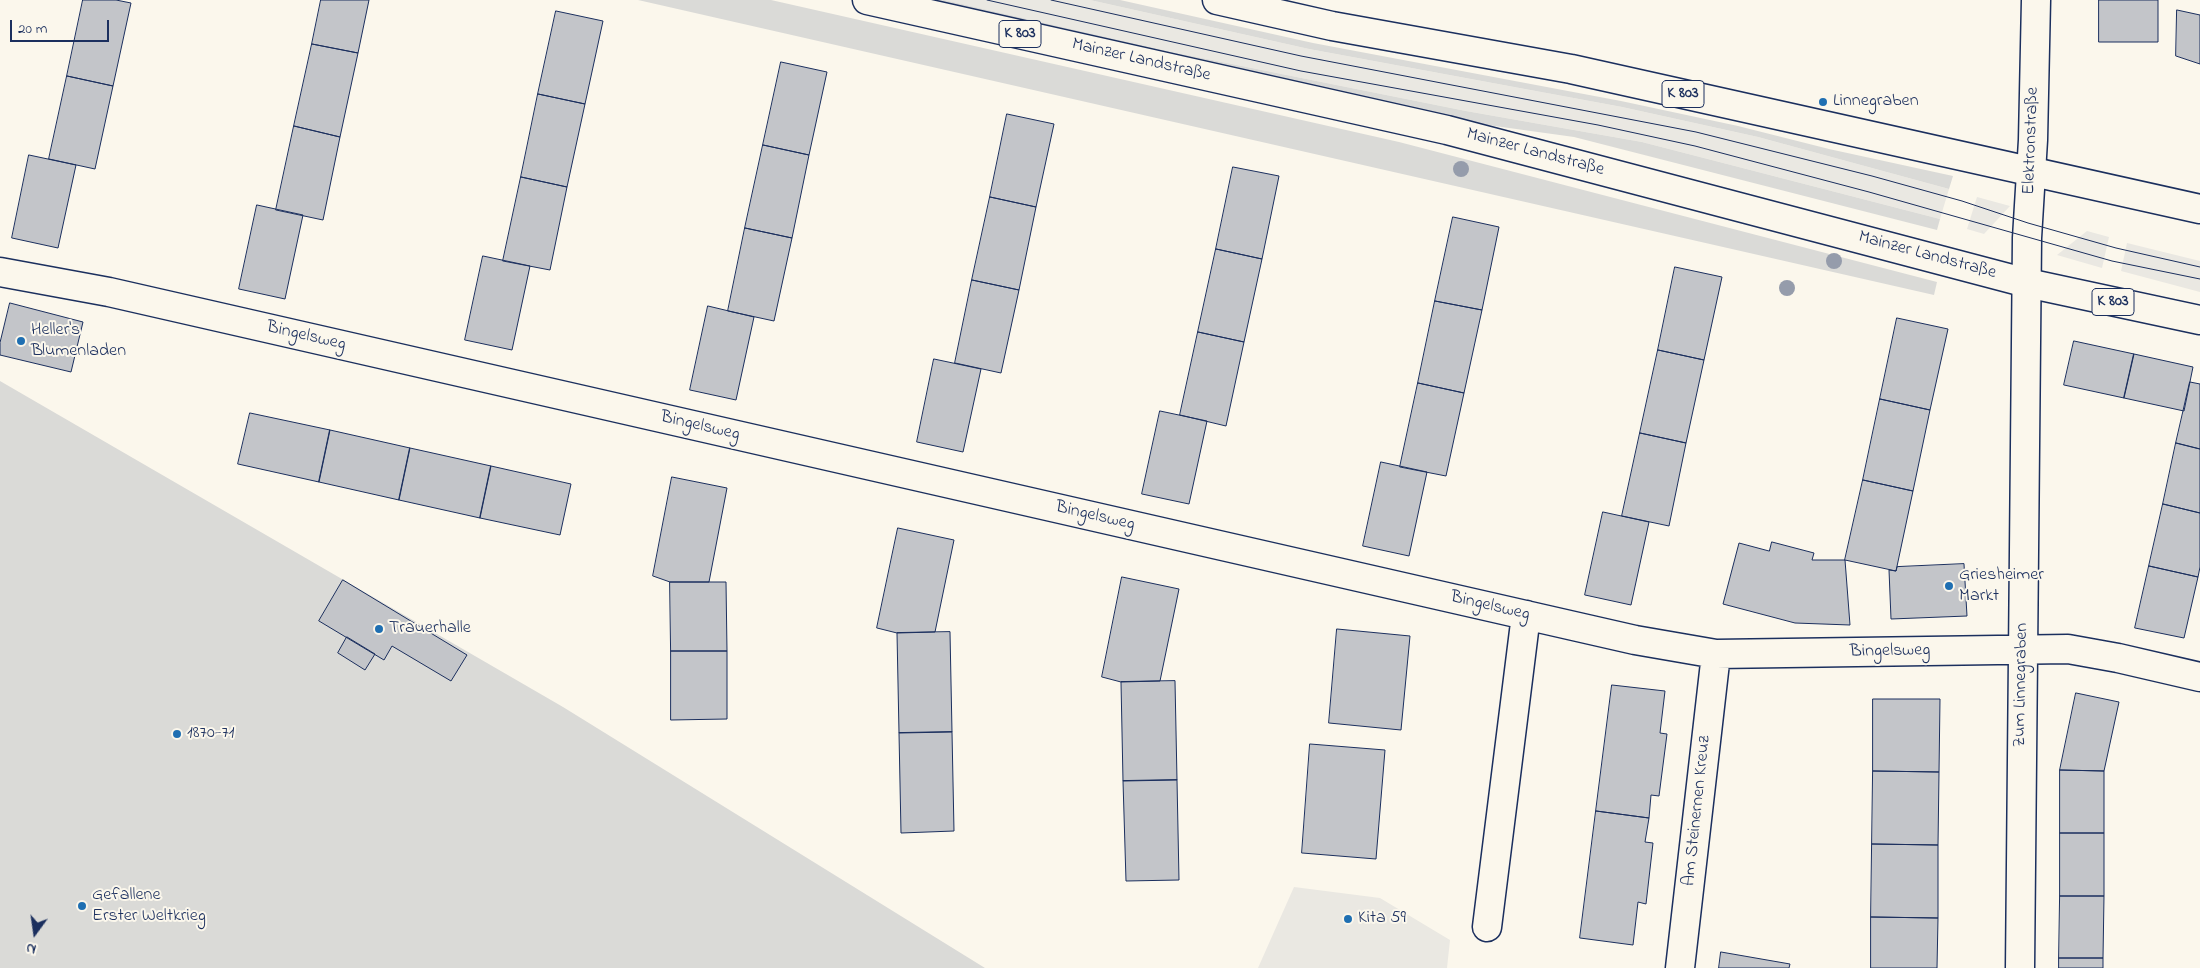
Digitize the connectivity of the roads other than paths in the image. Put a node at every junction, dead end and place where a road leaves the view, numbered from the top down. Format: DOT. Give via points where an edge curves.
graph roads {
  1 [pos="867,0"];
  2 [pos="1218,0"];
  3 [pos="2036,0"];
  4 [pos="2031,171"];
  5 [pos="2200,208"];
  6 [pos="0,272"];
  7 [pos="2027,283"];
  8 [pos="2200,320"];
  9 [pos="1526,615"];
  10 [pos="2022,650"];
  11 [pos="1716,654"];
  12 [pos="2200,676"];
  13 [pos="1488,927"];
  14 [pos="1680,968"];
  15 [pos="2020,968"];
  1 -- 7 [label="street, Mainzer Landstraße / K 803" via="1446,130"];
  2 -- 4 [label="street, K 803" via="1332,26 1581,71"];
  3 -- 4 [label="street, Elektronstraße"];
  4 -- 5 [label="street, K 803"];
  4 -- 7 [label="street, Elektronstraße"];
  6 -- 9 [label="street, Bingelsweg" via="109,292"];
  7 -- 8 [label="street, Mainzer Landstraße / K 803"];
  7 -- 10 [label="street, Zum Linnegraben"];
  9 -- 11 [label="street, Bingelsweg" via="1635,640"];
  9 -- 13 [label="street"];
  10 -- 11 [label="street, Bingelsweg"];
  10 -- 12 [label="street, Bingelsweg" via="2068,650"];
  10 -- 15 [label="street, Zum Linnegraben"];
  11 -- 14 [label="street, Am Steinernen Kreuz"];
}
